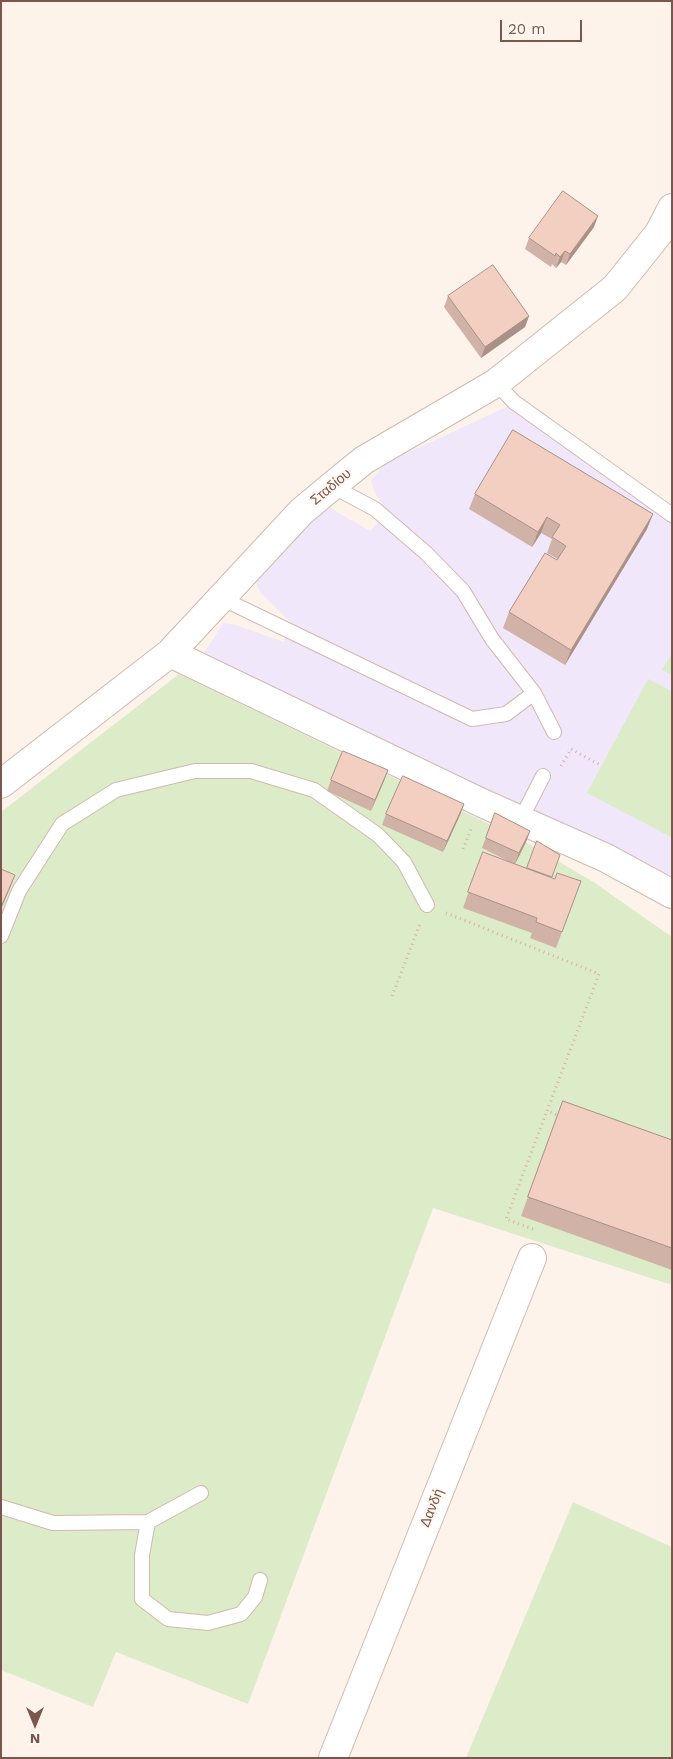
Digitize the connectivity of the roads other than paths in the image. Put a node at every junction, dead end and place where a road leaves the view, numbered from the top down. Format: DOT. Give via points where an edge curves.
graph roads {
  1 [pos="672,208"];
  2 [pos="496,383"];
  3 [pos="332,486"];
  4 [pos="672,515"];
  5 [pos="223,599"];
  6 [pos="170,653"];
  7 [pos="534,693"];
  8 [pos="554,732"];
  9 [pos="550,774"];
  10 [pos="1,784"];
  11 [pos="520,820"];
  12 [pos="672,894"];
  13 [pos="427,905"];
  14 [pos="1,936"];
  15 [pos="532,1258"];
  16 [pos="201,1493"];
  17 [pos="1,1507"];
  18 [pos="148,1522"];
  19 [pos="260,1580"];
  20 [pos="333,1758"];
  1 -- 2 [label="street, Σταδίου" via="659,233 615,288"];
  2 -- 3 [label="street, Σταδίου" via="364,460"];
  2 -- 4 [label="lane" via="514,402"];
  3 -- 5 [label="street, Σταδίου" via="301,512"];
  3 -- 7 [label="lane" via="375,509 426,553 463,592 492,639"];
  5 -- 6 [label="street, Σταδίου"];
  5 -- 7 [label="lane" via="472,719 506,714"];
  6 -- 10 [label="street, Σταδίου"];
  6 -- 11 [label="street"];
  7 -- 8 [label="lane"];
  9 -- 11 [label="lane"];
  11 -- 12 [label="street" via="606,858"];
  13 -- 14 [label="lane" via="404,862 378,835 314,790 250,771 195,771 116,790 62,824 19,891"];
  15 -- 20 [label="street, Δανδή"];
  16 -- 18 [label="lane"];
  17 -- 18 [label="lane" via="54,1523"];
  18 -- 19 [label="lane" via="142,1556 142,1599 168,1619 208,1623 241,1614 255,1597"];
}
